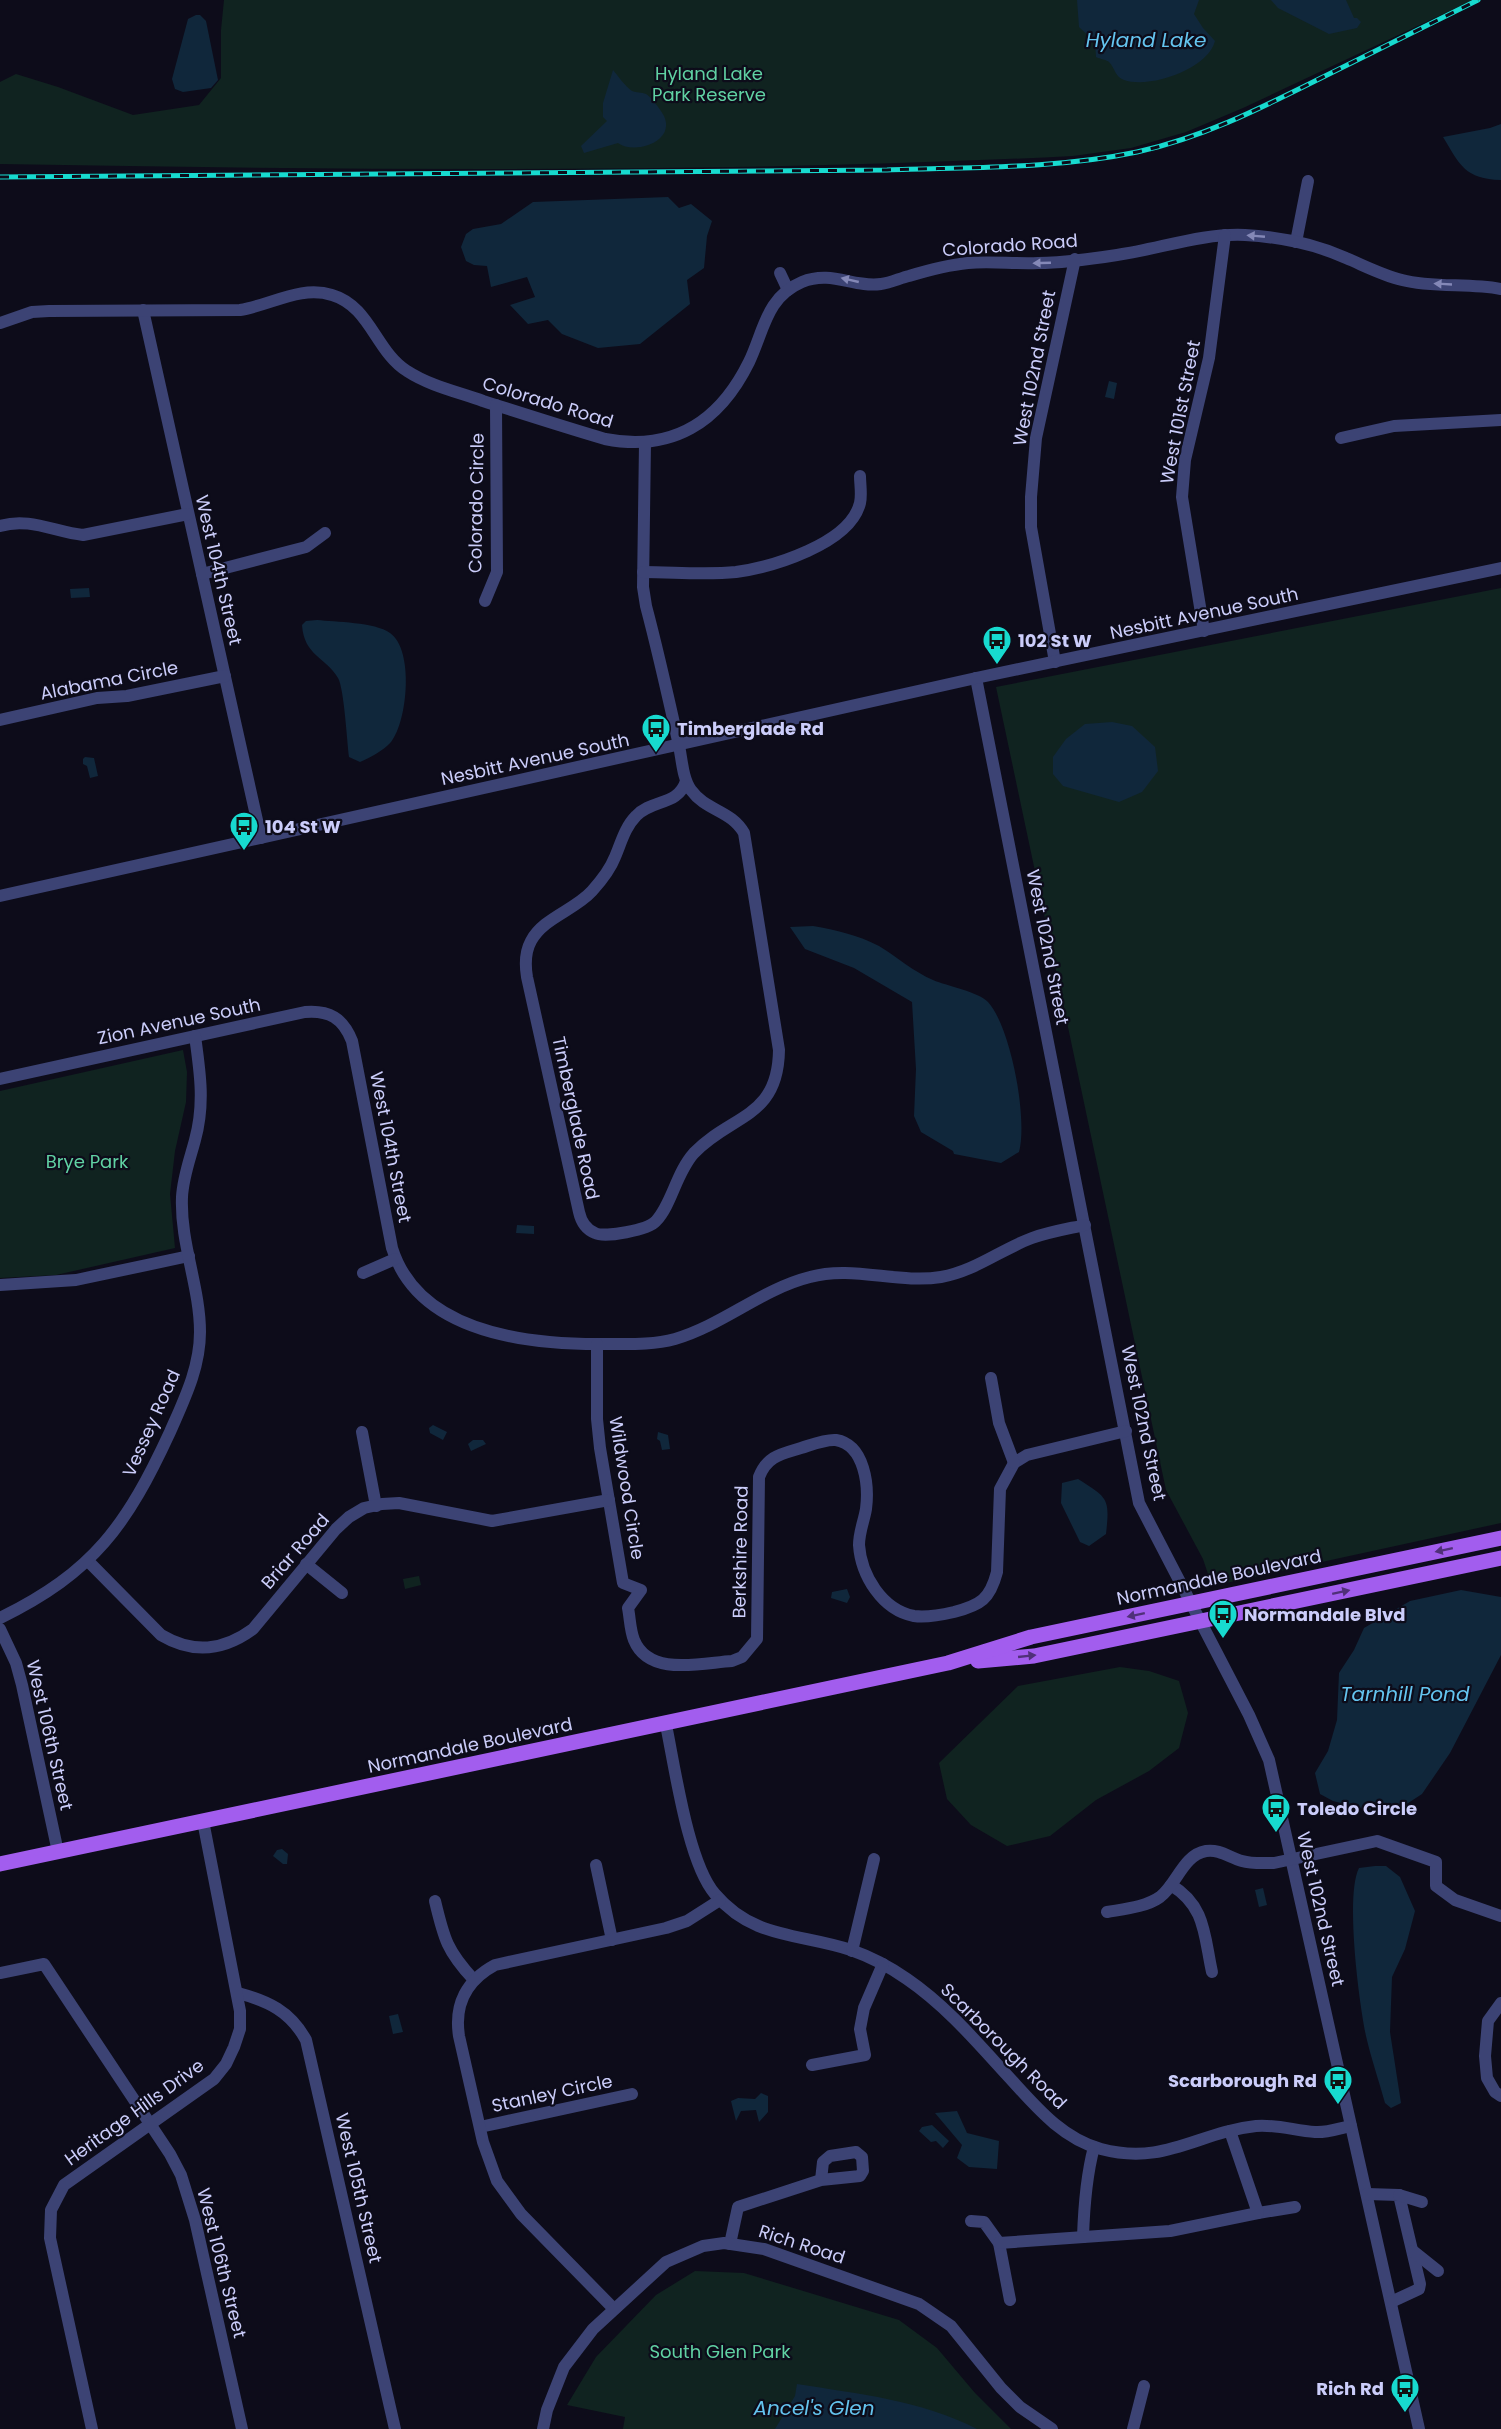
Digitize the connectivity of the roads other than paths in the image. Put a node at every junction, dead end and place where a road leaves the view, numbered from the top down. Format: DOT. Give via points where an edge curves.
graph roads {
  1 [pos="1308,181"];
  2 [pos="1225,235"];
  3 [pos="1296,242"];
  4 [pos="1075,259"];
  5 [pos="780,273"];
  6 [pos="345,285"];
  7 [pos="1501,289"];
  8 [pos="788,290"];
  9 [pos="339,298"];
  10 [pos="143,310"];
  11 [pos="0,322"];
  12 [pos="496,405"];
  13 [pos="1501,420"];
  14 [pos="1341,438"];
  15 [pos="645,443"];
  16 [pos="860,476"];
  17 [pos="188,514"];
  18 [pos="0,526"];
  19 [pos="325,533"];
  20 [pos="1501,568"];
  21 [pos="643,572"];
  22 [pos="202,574"];
  23 [pos="485,601"];
  24 [pos="1204,631"];
  25 [pos="1055,662"];
  26 [pos="225,676"];
  27 [pos="976,678"];
  28 [pos="0,720"];
  29 [pos="680,750"];
  30 [pos="686,781"];
  31 [pos="261,838"];
  32 [pos="0,896"];
  33 [pos="195,1036"];
  34 [pos="352,1041"];
  35 [pos="0,1079"];
  36 [pos="1085,1226"];
  37 [pos="189,1257"];
  38 [pos="395,1259"];
  39 [pos="363,1273"];
  40 [pos="0,1285"];
  41 [pos="597,1344"];
  42 [pos="991,1378"];
  43 [pos="1126,1431"];
  44 [pos="362,1432"];
  45 [pos="1014,1463"];
  46 [pos="609,1500"];
  47 [pos="376,1506"];
  48 [pos="1501,1538"];
  49 [pos="1501,1558"];
  50 [pos="88,1561"];
  51 [pos="306,1564"];
  52 [pos="641,1590"];
  53 [pos="342,1593"];
  54 [pos="1193,1603"];
  55 [pos="0,1618"];
  56 [pos="1202,1621"];
  57 [pos="0,1629"];
  58 [pos="948,1664"];
  59 [pos="666,1725"];
  60 [pos="203,1821"];
  61 [pos="58,1852"];
  62 [pos="1291,1859"];
  63 [pos="874,1860"];
  64 [pos="0,1864"];
  65 [pos="596,1865"];
  66 [pos="1171,1886"];
  67 [pos="720,1900"];
  68 [pos="435,1901"];
  69 [pos="1107,1912"];
  70 [pos="1501,1916"];
  71 [pos="612,1940"];
  72 [pos="852,1951"];
  73 [pos="883,1964"];
  74 [pos="1212,1972"];
  75 [pos="0,1973"];
  76 [pos="474,1980"];
  77 [pos="237,1993"];
  78 [pos="1501,2003"];
  79 [pos="813,2065"];
  80 [pos="632,2094"];
  81 [pos="1501,2096"];
  82 [pos="150,2125"];
  83 [pos="1351,2126"];
  84 [pos="480,2127"];
  85 [pos="1230,2131"];
  86 [pos="1094,2147"];
  87 [pos="821,2180"];
  88 [pos="1367,2194"];
  89 [pos="1399,2195"];
  90 [pos="1422,2202"];
  91 [pos="1295,2206"];
  92 [pos="1258,2213"];
  93 [pos="971,2221"];
  94 [pos="1083,2237"];
  95 [pos="999,2243"];
  96 [pos="730,2244"];
  97 [pos="1413,2251"];
  98 [pos="1438,2271"];
  99 [pos="1010,2300"];
  100 [pos="1391,2302"];
  101 [pos="614,2308"];
  102 [pos="1144,2386"];
  103 [pos="92,2429"];
  104 [pos="242,2429"];
  105 [pos="395,2429"];
  106 [pos="543,2429"];
  107 [pos="1052,2429"];
  108 [pos="1133,2429"];
  109 [pos="1419,2429"];
  1 -- 3 [label="street"];
  3 -- 2 [label="street, Colorado Road, one-way"];
  2 -- 4 [label="street, Colorado Road"];
  2 -- 24 [label="street, West 101st Street" via="1209,358 1185,460 1182,497"];
  7 -- 3 [label="street, Colorado Road, one-way" via="1405,281"];
  4 -- 8 [label="street, Colorado Road, one-way" via="936,268 879,284 818,278"];
  4 -- 25 [label="street, West 102nd Street" via="1036,438 1031,497 1032,527"];
  5 -- 8 [label="street"];
  6 -- 9 [label="street"];
  8 -- 15 [label="street, Colorado Road" via="767,314 748,363 721,405 688,431"];
  9 -- 10 [label="street, Colorado Road" via="316,292 298,293 240,310"];
  9 -- 12 [label="street, Colorado Road" via="362,315 392,360 406,371"];
  10 -- 11 [label="street, Colorado Road" via="32,312"];
  10 -- 17 [label="street, West 104th Street"];
  12 -- 15 [label="street, Colorado Road" via="604,440"];
  12 -- 23 [label="street, Colorado Circle" via="497,572"];
  13 -- 14 [label="street" via="1394,426"];
  15 -- 21 [label="street"];
  16 -- 21 [label="street" via="860,502 855,515 826,542 782,560 737,572"];
  17 -- 18 [label="street" via="83,535 37,524"];
  17 -- 22 [label="street, West 104th Street"];
  19 -- 22 [label="street" via="306,547"];
  20 -- 24 [label="street, Nesbitt Avenue South"];
  21 -- 29 [label="street" via="646,606"];
  22 -- 26 [label="street, West 104th Street"];
  24 -- 25 [label="street, Nesbitt Avenue South"];
  25 -- 27 [label="street, Nesbitt Avenue South"];
  26 -- 28 [label="street, Alabama Circle"];
  26 -- 31 [label="street, West 104th Street"];
  27 -- 29 [label="street, Nesbitt Avenue South"];
  27 -- 36 [label="street, West 102nd Street"];
  29 -- 30 [label="street"];
  29 -- 31 [label="street, Nesbitt Avenue South"];
  30 -- 30 [label="street, Timberglade Road" via="699,800 730,815 744,833 779,1050 777,1072 761,1103 692,1155 657,1220 641,1228 605,1235 595,1233 581,1221 527,977 527,953 539,931 590,894 603,878 636,816 677,797"];
  31 -- 32 [label="street, Nesbitt Avenue South"];
  33 -- 34 [label="street, Zion Avenue South" via="318,1011 340,1020"];
  33 -- 35 [label="street, Zion Avenue South"];
  33 -- 37 [label="street, Vessey Road" via="202,1095 182,1197"];
  34 -- 38 [label="street, West 104th Street"];
  36 -- 41 [label="street, West 104th Street" via="1031,1239 963,1272 914,1279 848,1274 813,1276 791,1282 718,1321 673,1339"];
  36 -- 43 [label="street, West 102nd Street"];
  37 -- 40 [label="street" via="76,1280"];
  37 -- 50 [label="street, Vessey Road" via="200,1327 191,1382 133,1505"];
  38 -- 39 [label="street"];
  38 -- 41 [label="street, West 104th Street" via="423,1298 463,1323 548,1343"];
  41 -- 46 [label="street, Wildwood Circle" via="597,1419"];
  42 -- 45 [label="street" via="999,1423"];
  43 -- 45 [label="street" via="1026,1455"];
  43 -- 54 [label="street, West 102nd Street" via="1139,1503"];
  44 -- 47 [label="street"];
  45 -- 52 [label="street, Berkshire Road" via="1000,1489 996,1579 987,1597 977,1605 929,1617 912,1615 883,1600 866,1573 859,1546 866,1509 864,1474 854,1450 836,1440 775,1455 762,1468 758,1486 757,1639 742,1657 672,1664 650,1659 634,1641 628,1608"];
  46 -- 47 [label="street, Briar Road" via="492,1521 399,1503"];
  46 -- 52 [label="street, Wildwood Circle" via="623,1583"];
  47 -- 51 [label="street, Briar Road" via="349,1517"];
  48 -- 54 [label="main road, Normandale Boulevard, one-way"];
  56 -- 49 [label="main road, Normandale Boulevard, one-way"];
  50 -- 51 [label="street, Briar Road" via="161,1635 175,1643 208,1649 239,1639 252,1629"];
  50 -- 55 [label="street, Vessey Road" via="46,1593"];
  51 -- 53 [label="street"];
  54 -- 56 [label="street, West 102nd Street"];
  54 -- 58 [label="main road, Normandale Boulevard, one-way" via="1031,1637"];
  58 -- 56 [label="main road, Normandale Boulevard, one-way" via="1034,1656"];
  56 -- 62 [label="street, West 102nd Street" via="1269,1760"];
  57 -- 61 [label="street, West 106th Street" via="22,1685"];
  58 -- 59 [label="main road, Normandale Boulevard"];
  59 -- 60 [label="main road, Normandale Boulevard"];
  59 -- 67 [label="street, Scarborough Road" via="693,1851 701,1873"];
  60 -- 61 [label="main road, Normandale Boulevard"];
  60 -- 77 [label="street, Heritage Hills Drive"];
  61 -- 64 [label="main road, Normandale Boulevard"];
  62 -- 66 [label="street" via="1257,1863 1206,1851 1189,1860"];
  62 -- 70 [label="street" via="1377,1841 1436,1862 1436,1886 1455,1900"];
  62 -- 83 [label="street, West 102nd Street"];
  63 -- 72 [label="street"];
  65 -- 71 [label="street"];
  66 -- 69 [label="street" via="1154,1901"];
  66 -- 74 [label="street" via="1197,1909"];
  67 -- 71 [label="street" via="666,1929"];
  67 -- 72 [label="street, Scarborough Road" via="747,1922 768,1931"];
  68 -- 76 [label="street" via="447,1946"];
  71 -- 76 [label="street" via="508,1961"];
  72 -- 73 [label="street, Scarborough Road"];
  73 -- 79 [label="street" via="864,2008 860,2029 865,2055"];
  73 -- 86 [label="street, Scarborough Road" via="948,2013 1043,2114"];
  75 -- 82 [label="street, West 106th Street" via="44,1964"];
  76 -- 84 [label="street" via="459,2006 457,2020"];
  77 -- 82 [label="street, Heritage Hills Drive" via="240,2030 226,2064 214,2079"];
  77 -- 105 [label="street, West 105th Street" via="275,2005 298,2026 306,2040"];
  78 -- 81 [label="street" via="1488,2021 1485,2056 1487,2078"];
  80 -- 84 [label="street, Stanley Circle"];
  82 -- 103 [label="street, Heritage Hills Drive" via="64,2185 51,2210 50,2238"];
  82 -- 104 [label="street, West 106th Street" via="170,2154 189,2197"];
  83 -- 85 [label="street, Scarborough Road" via="1317,2132 1260,2126"];
  83 -- 88 [label="street, West 102nd Street"];
  84 -- 101 [label="street" via="489,2162 508,2198"];
  85 -- 86 [label="street, Scarborough Road" via="1164,2152 1120,2154"];
  85 -- 92 [label="street"];
  86 -- 94 [label="street" via="1085,2190"];
  87 -- 96 [label="street" via="738,2207"];
  88 -- 89 [label="street"];
  88 -- 100 [label="street, West 102nd Street"];
  89 -- 90 [label="street"];
  89 -- 97 [label="street"];
  91 -- 92 [label="street"];
  92 -- 94 [label="street" via="1170,2231"];
  93 -- 95 [label="street" via="984,2222"];
  94 -- 95 [label="street"];
  95 -- 99 [label="street"];
  96 -- 101 [label="street, Rich Road" via="703,2246 666,2262"];
  96 -- 107 [label="street, Rich Road" via="764,2249 919,2304 951,2326 1020,2407"];
  97 -- 98 [label="street"];
  97 -- 100 [label="street" via="1419,2289"];
  100 -- 109 [label="street, West 102nd Street"];
  101 -- 106 [label="street, Rich Road" via="564,2367"];
  102 -- 108 [label="street"];
}
